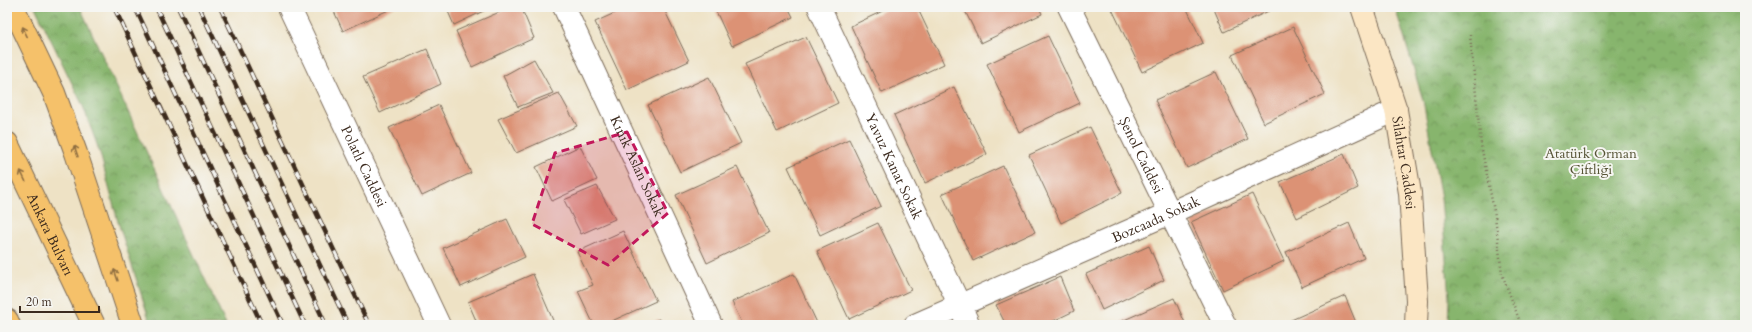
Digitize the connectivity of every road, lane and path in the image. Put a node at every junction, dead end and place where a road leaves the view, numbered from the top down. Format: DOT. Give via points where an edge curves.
graph roads {
  1 [pos="13,7"];
  2 [pos="289,7"];
  3 [pos="564,7"];
  4 [pos="819,7"];
  5 [pos="1069,7"];
  6 [pos="1362,7"];
  7 [pos="1470,35"];
  8 [pos="1396,110"];
  9 [pos="7,143"];
  10 [pos="1170,213"];
  11 [pos="959,305"];
  12 [pos="7,320"];
  13 [pos="10,325"];
  14 [pos="94,325"];
  15 [pos="133,325"];
  16 [pos="439,325"];
  17 [pos="711,325"];
  18 [pos="915,325"];
  19 [pos="969,325"];
  20 [pos="1225,325"];
  21 [pos="1416,325"];
  22 [pos="1521,325"];
  15 -- 1 [label="main road, one-way" via="54,93"];
  2 -- 16 [label="street, Polatlı Caddesi"];
  3 -- 17 [label="street, Kınık Aslan Sokak"];
  4 -- 11 [label="street, Yavuz Kanat Sokak"];
  5 -- 10 [label="street, Şenol Caddesi"];
  6 -- 8 [label="main road, Silahtar Caddesi"];
  7 -- 22 [label="path" via="1481,145 1495,216 1502,274"];
  8 -- 10 [label="street, Bozcaada Sokak"];
  8 -- 21 [label="main road, Silahtar Caddesi" via="1410,193 1417,301"];
  14 -- 9 [label="main road, Ankara Bulvarı, one-way"];
  10 -- 11 [label="street, Bozcaada Sokak"];
  10 -- 20 [label="street, Şenol Caddesi"];
  11 -- 18 [label="street, Bozcaada Sokak"];
  11 -- 19 [label="street, Yavuz Kanat Sokak"];
  12 -- 13 [label="main road"];
}
